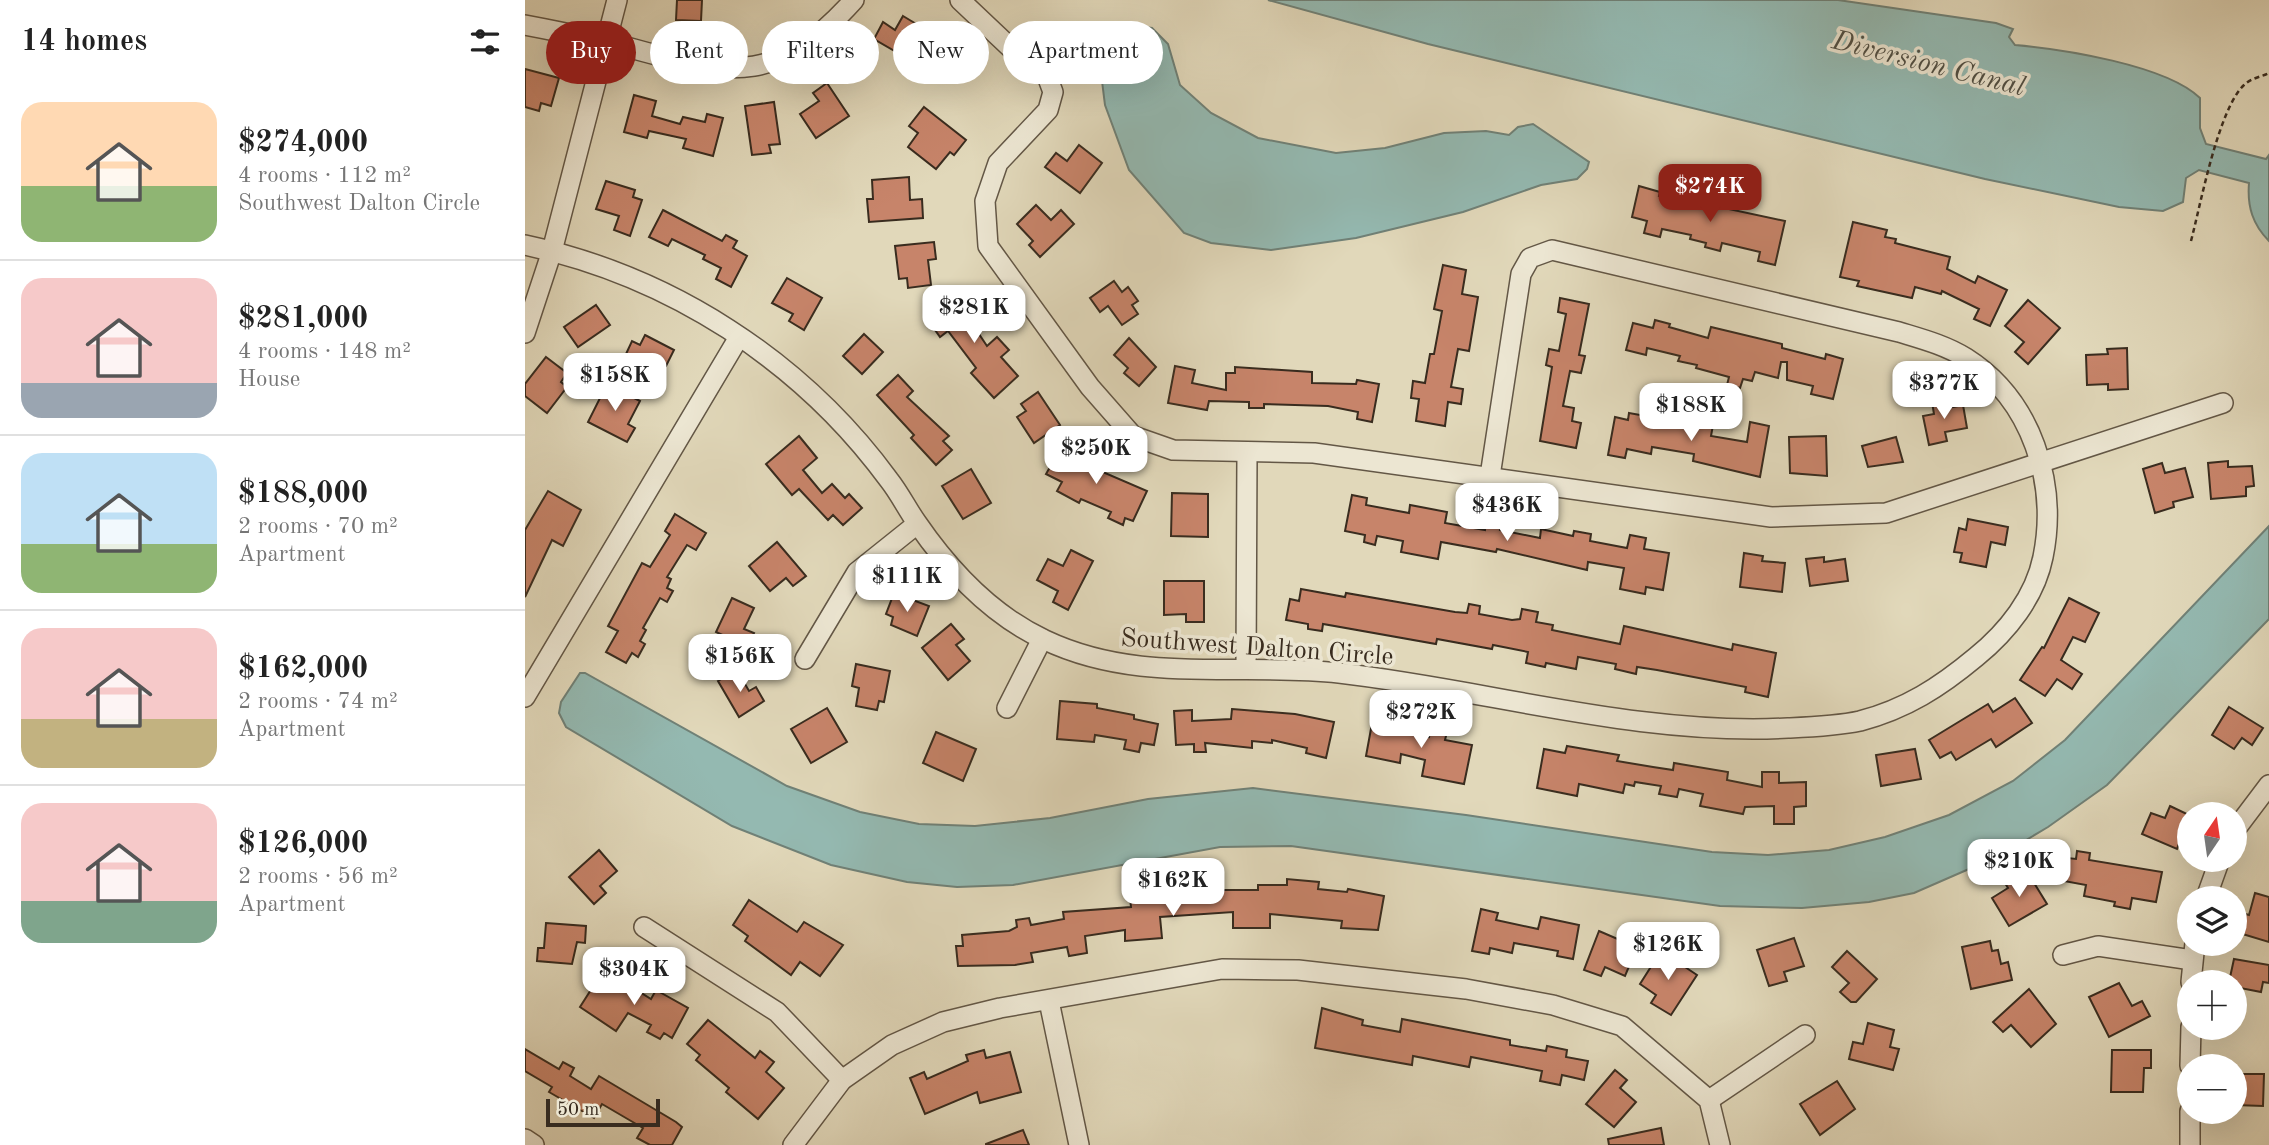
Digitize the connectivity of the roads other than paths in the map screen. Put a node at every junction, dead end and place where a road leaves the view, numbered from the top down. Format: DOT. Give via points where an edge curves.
graph roads {
  1 [pos="617,0"];
  2 [pos="854,0"];
  3 [pos="960,0"];
  4 [pos="612,21"];
  5 [pos="525,25"];
  6 [pos="546,29"];
  7 [pos="636,49"];
  8 [pos="596,84"];
  9 [pos="525,245"];
  10 [pos="552,251"];
  11 [pos="525,333"];
  12 [pos="739,337"];
  13 [pos="2223,403"];
  14 [pos="1247,453"];
  15 [pos="2041,461"];
  16 [pos="1490,476"];
  17 [pos="917,524"];
  18 [pos="1042,639"];
  19 [pos="805,659"];
  20 [pos="1246,669"];
  21 [pos="525,697"];
  22 [pos="1007,708"];
  23 [pos="2269,785"];
  24 [pos="2247,814"];
  25 [pos="644,927"];
  26 [pos="2177,951"];
  27 [pos="2063,954"];
  28 [pos="1049,1001"];
  29 [pos="1805,1035"];
  30 [pos="842,1080"];
  31 [pos="1709,1100"];
  32 [pos="2190,1124"];
  33 [pos="525,1139"];
  34 [pos="534,1145"];
  35 [pos="793,1145"];
  36 [pos="1079,1145"];
  37 [pos="1720,1145"];
  38 [pos="2190,1145"];
  1 -- 4 [label="street"];
  2 -- 7 [label="street" via="815,40 778,60 748,68 706,67"];
  3 -- 14 [label="street" via="1047,76 1053,92 1048,110 998,163 985,201 988,246 1090,387 1133,436 1173,450"];
  5 -- 6 [label="street"];
  8 -- 10 [label="street"];
  9 -- 10 [label="street, Southwest Dalton Circle"];
  10 -- 11 [label="street"];
  10 -- 12 [label="street, Southwest Dalton Circle" via="638,280"];
  12 -- 17 [label="street, Southwest Dalton Circle" via="790,374 835,416 891,482"];
  12 -- 21 [label="street"];
  13 -- 15 [label="street"];
  14 -- 16 [label="street" via="1314,453"];
  14 -- 20 [label="street"];
  15 -- 16 [label="street" via="1887,513 1771,517"];
  15 -- 16 [label="street, Southwest Dalton Circle" via="2028,428 1997,384 1969,360 1933,342 1552,250 1537,253 1524,265"];
  15 -- 20 [label="street, Southwest Dalton Circle" via="2049,513 2041,566 2035,585 2001,637 1932,693 1860,721 1731,731 1339,673"];
  17 -- 18 [label="street, Southwest Dalton Circle" via="972,590"];
  17 -- 19 [label="street" via="857,572"];
  18 -- 20 [label="street, Southwest Dalton Circle" via="1133,667"];
  18 -- 22 [label="street"];
  23 -- 24 [label="street"];
  25 -- 30 [label="street" via="777,1012"];
  26 -- 27 [label="street" via="2098,946"];
  28 -- 30 [label="street" via="943,1022 892,1045"];
  28 -- 31 [label="street" via="1222,969 1298,970 1466,989 1553,1005 1622,1026"];
  28 -- 36 [label="street"];
  29 -- 31 [label="street"];
  30 -- 35 [label="street"];
  31 -- 37 [label="street"];
  32 -- 38 [label="street"];
  33 -- 34 [label="street"];
}
